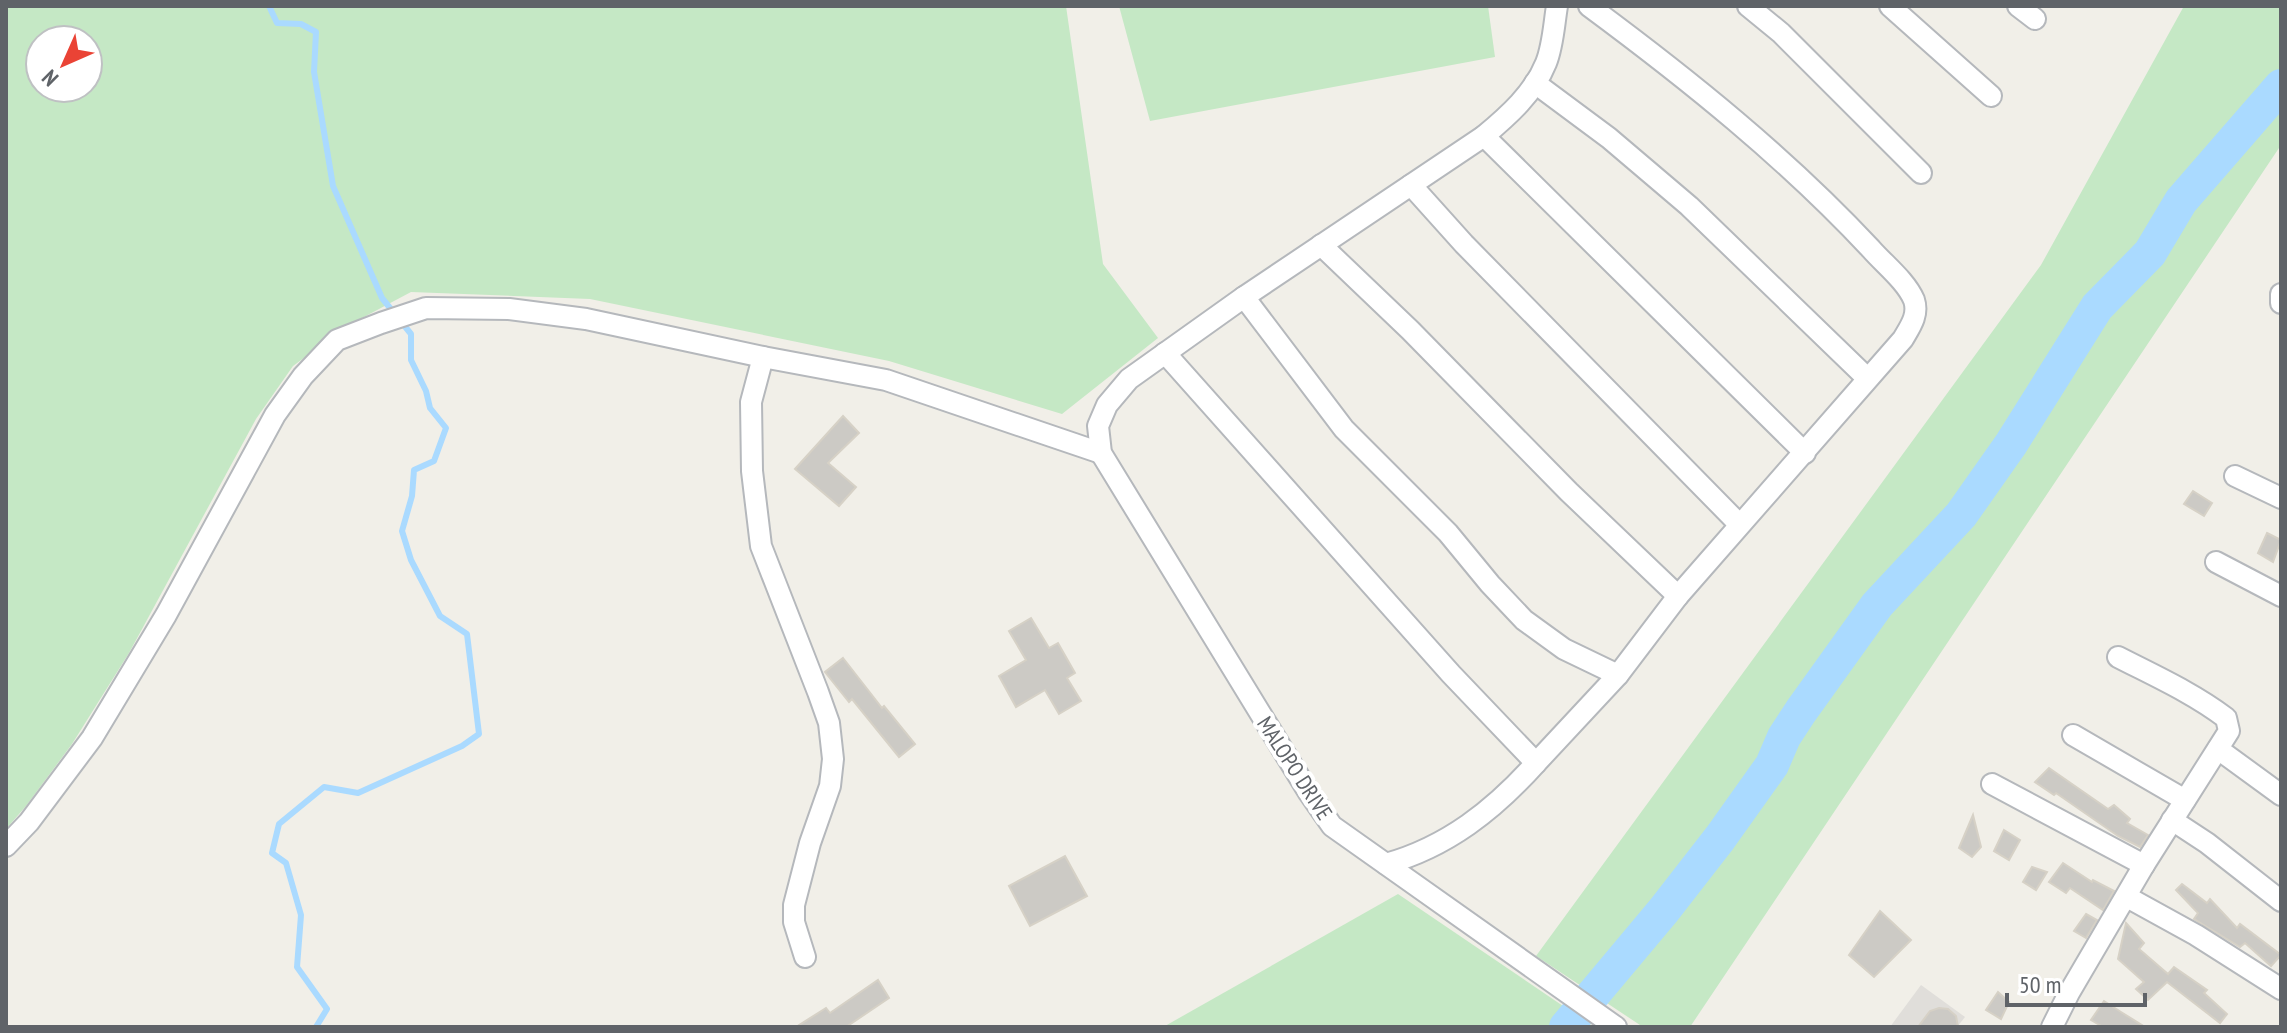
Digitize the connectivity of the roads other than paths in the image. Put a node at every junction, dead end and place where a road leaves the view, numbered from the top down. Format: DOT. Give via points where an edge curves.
graph roads {
  1 [pos="1557,6"];
  2 [pos="1589,6"];
  3 [pos="1748,6"];
  4 [pos="1890,6"];
  5 [pos="2018,6"];
  6 [pos="2035,19"];
  7 [pos="1535,83"];
  8 [pos="1991,96"];
  9 [pos="1484,136"];
  10 [pos="1921,173"];
  11 [pos="1411,185"];
  12 [pos="1321,245"];
  13 [pos="2281,294"];
  14 [pos="1244,297"];
  15 [pos="2281,303"];
  16 [pos="1165,353"];
  17 [pos="763,357"];
  18 [pos="1867,378"];
  19 [pos="1101,453"];
  20 [pos="1805,453"];
  21 [pos="2235,476"];
  22 [pos="2281,498"];
  23 [pos="1739,524"];
  24 [pos="2216,562"];
  25 [pos="1678,596"];
  26 [pos="2281,596"];
  27 [pos="2118,657"];
  28 [pos="1618,675"];
  29 [pos="2073,735"];
  30 [pos="2218,749"];
  31 [pos="1536,763"];
  32 [pos="1992,784"];
  33 [pos="2281,795"];
  34 [pos="2185,800"];
  35 [pos="2172,820"];
  36 [pos="6,846"];
  37 [pos="1386,864"];
  38 [pos="2144,865"];
  39 [pos="2127,897"];
  40 [pos="2281,901"];
  41 [pos="805,957"];
  42 [pos="2281,989"];
  43 [pos="1616,1027"];
  44 [pos="2052,1027"];
  1 -- 7 [label="street" via="1547,62"];
  2 -- 18 [label="street" via="1742,126 1837,213 1913,299 1912,324"];
  3 -- 10 [label="street"];
  4 -- 8 [label="street"];
  5 -- 6 [label="street"];
  7 -- 9 [label="street"];
  7 -- 18 [label="street" via="1689,206"];
  9 -- 11 [label="street"];
  9 -- 20 [label="street"];
  11 -- 12 [label="street"];
  11 -- 23 [label="street"];
  12 -- 14 [label="street"];
  12 -- 25 [label="street"];
  13 -- 15 [label="street"];
  14 -- 16 [label="street"];
  14 -- 28 [label="street" via="1344,429 1448,533 1524,620 1564,649"];
  16 -- 19 [label="street" via="1129,379 1107,405 1098,426"];
  16 -- 31 [label="street"];
  17 -- 19 [label="street" via="886,380"];
  17 -- 36 [label="street" via="586,319 509,309 426,308 337,340 275,415 92,738"];
  17 -- 41 [label="street" via="751,402 761,546 826,713 833,759 830,786 794,905"];
  18 -- 20 [label="street"];
  19 -- 37 [label="street, MALOPO DRIVE" via="1309,793 1332,826"];
  20 -- 23 [label="street"];
  21 -- 22 [label="street"];
  23 -- 25 [label="street"];
  24 -- 26 [label="street"];
  25 -- 28 [label="street"];
  27 -- 30 [label="street" via="2226,718 2229,731"];
  28 -- 31 [label="street"];
  29 -- 34 [label="street"];
  30 -- 33 [label="street"];
  30 -- 34 [label="street"];
  31 -- 37 [label="street" via="1468,827"];
  32 -- 38 [label="street"];
  34 -- 35 [label="street"];
  35 -- 38 [label="street"];
  35 -- 40 [label="street"];
  37 -- 43 [label="street, MALOPO DRIVE"];
  38 -- 39 [label="street"];
  39 -- 42 [label="street"];
  39 -- 44 [label="street"];
}
